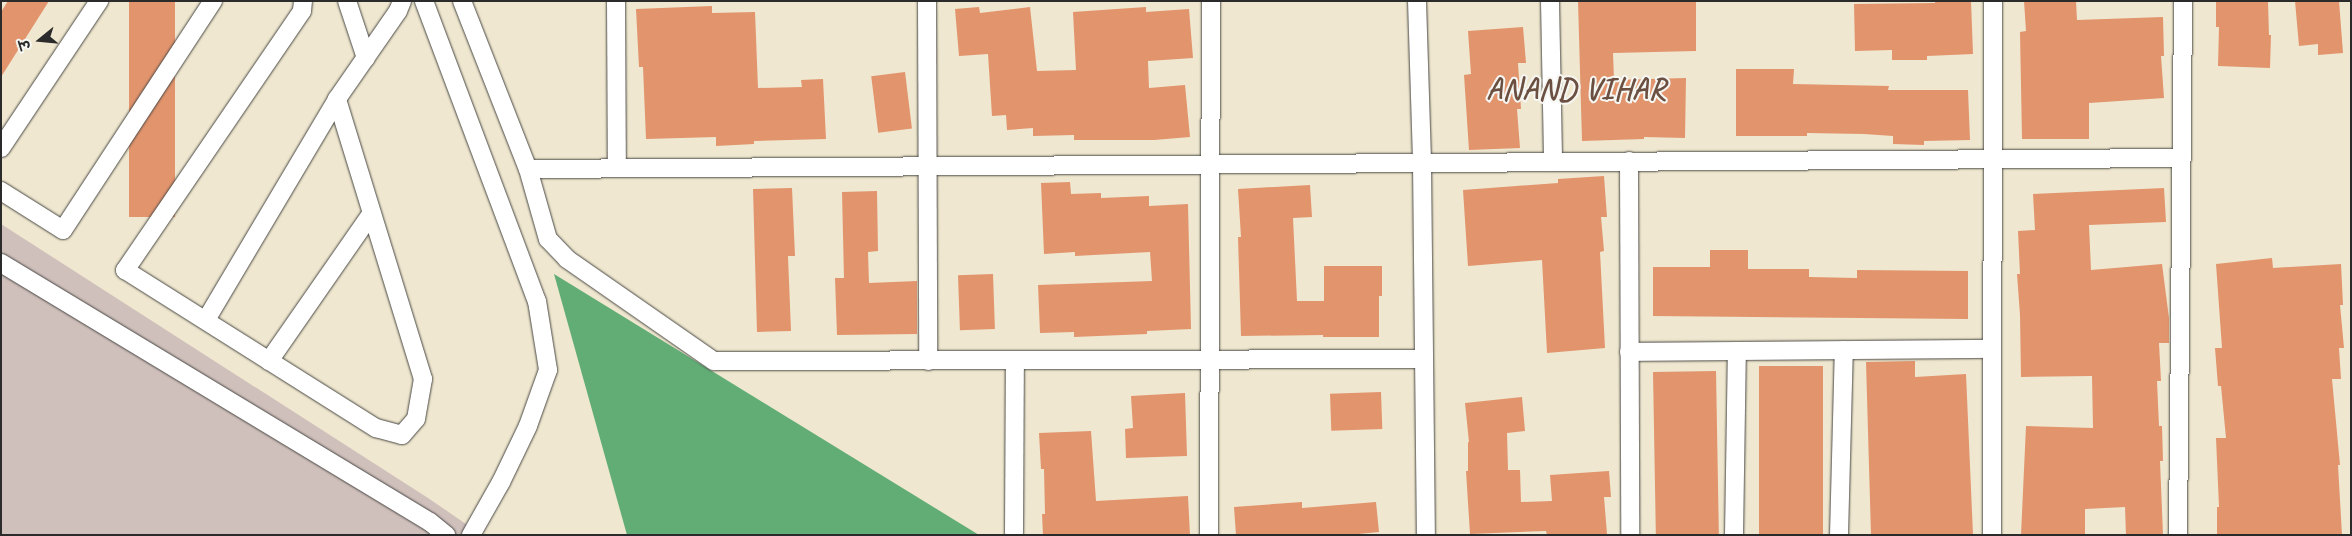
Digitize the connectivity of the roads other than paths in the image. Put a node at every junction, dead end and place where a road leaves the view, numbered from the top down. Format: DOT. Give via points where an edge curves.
graph roads {
  1 [pos="99,1"];
  2 [pos="213,1"];
  3 [pos="303,1"];
  4 [pos="347,1"];
  5 [pos="402,1"];
  6 [pos="424,1"];
  7 [pos="462,1"];
  8 [pos="616,1"];
  9 [pos="927,1"];
  10 [pos="1212,1"];
  11 [pos="1417,1"];
  12 [pos="1550,1"];
  13 [pos="1992,1"];
  14 [pos="2183,1"];
  15 [pos="366,58"];
  16 [pos="337,98"];
  17 [pos="1,148"];
  18 [pos="2182,158"];
  19 [pos="1992,159"];
  20 [pos="1553,162"];
  21 [pos="1629,162"];
  22 [pos="1422,163"];
  23 [pos="1211,164"];
  24 [pos="927,166"];
  25 [pos="616,168"];
  26 [pos="528,169"];
  27 [pos="1,191"];
  28 [pos="372,213"];
  29 [pos="1,263"];
  30 [pos="206,320"];
  31 [pos="1992,349"];
  32 [pos="1844,350"];
  33 [pos="1737,351"];
  34 [pos="1629,352"];
  35 [pos="1424,359"];
  36 [pos="269,360"];
  37 [pos="1015,360"];
  38 [pos="1210,360"];
  39 [pos="928,361"];
  40 [pos="1014,533"];
  41 [pos="446,535"];
  42 [pos="471,535"];
  43 [pos="1209,535"];
  44 [pos="1426,535"];
  45 [pos="1630,535"];
  46 [pos="1734,535"];
  47 [pos="1840,535"];
  48 [pos="1992,535"];
  49 [pos="2178,535"];
  1 -- 17 [label="street"];
  2 -- 27 [label="street" via="63,230"];
  3 -- 30 [label="street" via="302,11 125,270"];
  4 -- 15 [label="street"];
  5 -- 15 [label="street"];
  6 -- 42 [label="street" via="537,301 548,370 528,426"];
  7 -- 26 [label="street"];
  8 -- 25 [label="street"];
  9 -- 24 [label="street"];
  10 -- 23 [label="street"];
  11 -- 22 [label="street"];
  12 -- 20 [label="street"];
  13 -- 19 [label="street"];
  14 -- 18 [label="street"];
  15 -- 16 [label="street"];
  16 -- 28 [label="street"];
  16 -- 30 [label="street"];
  18 -- 19 [label="street"];
  18 -- 49 [label="street"];
  19 -- 21 [label="street"];
  19 -- 31 [label="street"];
  20 -- 21 [label="street"];
  20 -- 22 [label="street"];
  21 -- 34 [label="street"];
  22 -- 23 [label="street"];
  22 -- 35 [label="street"];
  23 -- 24 [label="street"];
  23 -- 38 [label="street"];
  24 -- 25 [label="street"];
  24 -- 39 [label="street"];
  25 -- 26 [label="street"];
  26 -- 39 [label="street" via="548,239 557,251 714,361"];
  28 -- 36 [label="street"];
  28 -- 36 [label="street" via="423,379 416,419 402,434 376,428"];
  29 -- 41 [label="street" via="422,517"];
  30 -- 36 [label="street"];
  31 -- 32 [label="street"];
  31 -- 48 [label="street"];
  32 -- 33 [label="street"];
  32 -- 47 [label="street"];
  33 -- 34 [label="street"];
  33 -- 46 [label="street"];
  34 -- 45 [label="street"];
  35 -- 38 [label="street"];
  35 -- 44 [label="street"];
  37 -- 38 [label="street"];
  37 -- 39 [label="street"];
  37 -- 40 [label="street"];
  38 -- 43 [label="street"];
}
